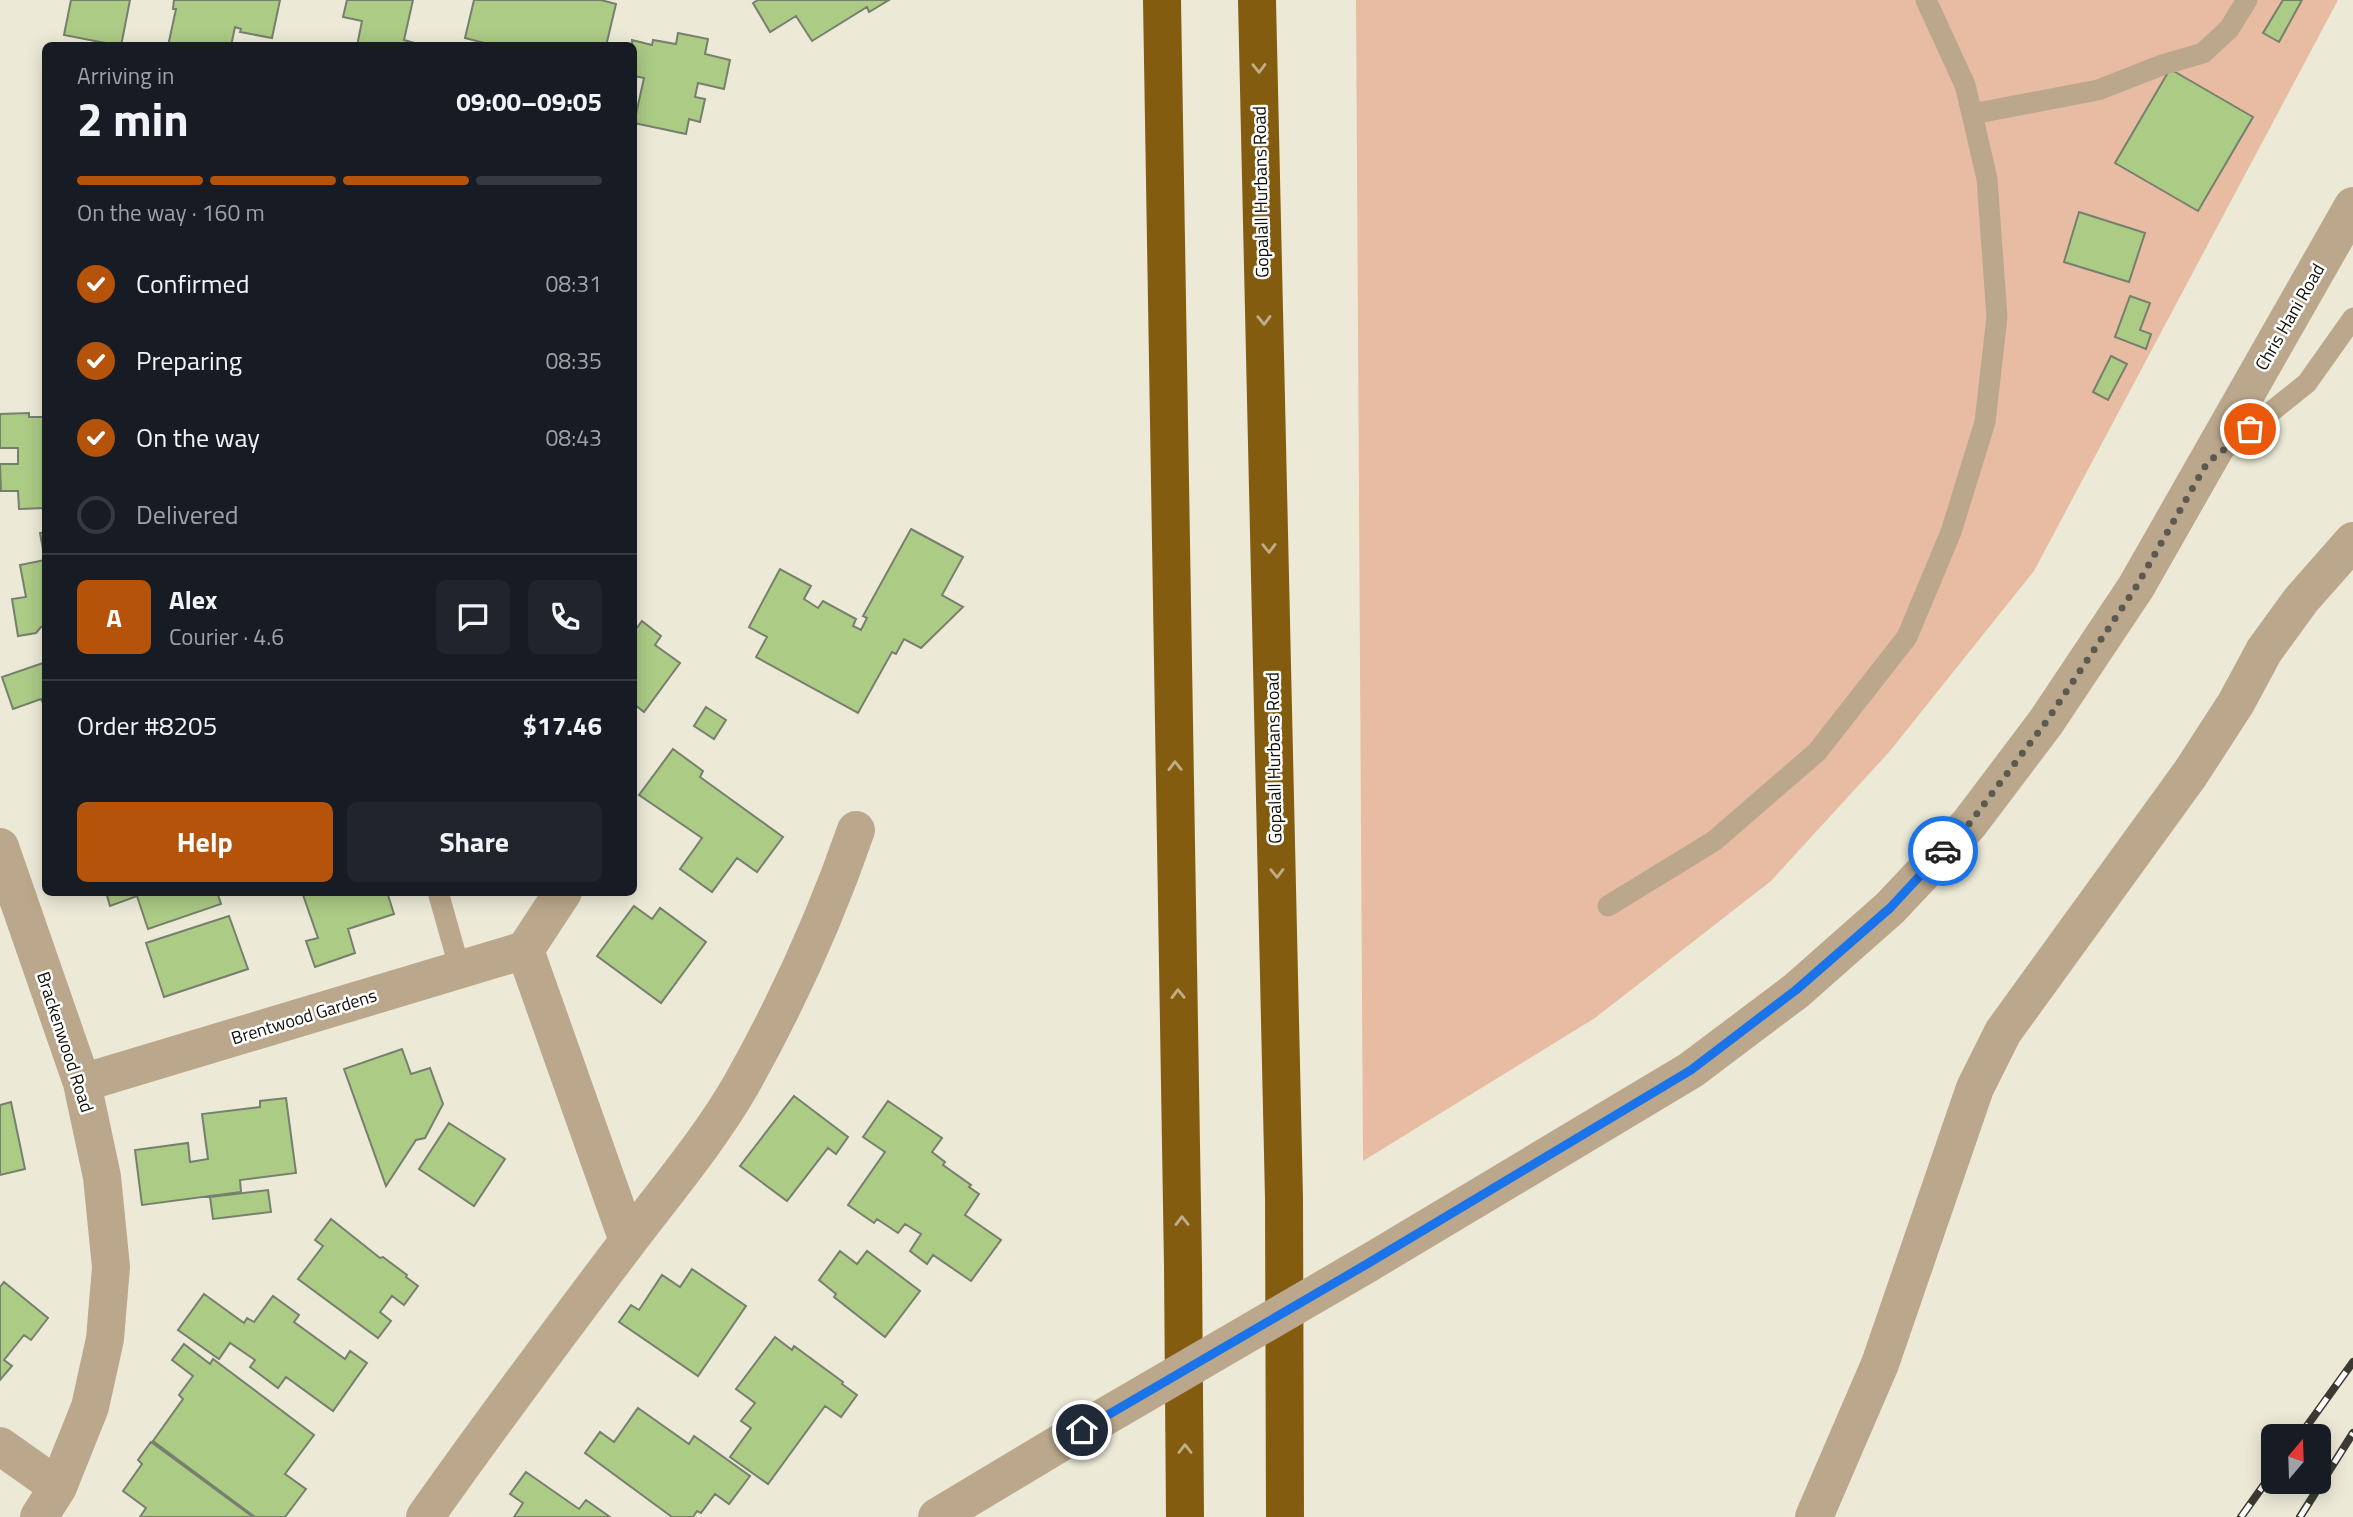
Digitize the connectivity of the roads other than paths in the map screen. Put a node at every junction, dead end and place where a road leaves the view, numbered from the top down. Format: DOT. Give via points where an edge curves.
graph roads {
  1 [pos="1162,0"];
  2 [pos="1257,0"];
  3 [pos="1926,0"];
  4 [pos="2247,0"];
  5 [pos="1972,114"];
  6 [pos="2353,206"];
  7 [pos="2353,318"];
  8 [pos="2207,463"];
  9 [pos="2353,541"];
  10 [pos="856,830"];
  11 [pos="0,847"];
  12 [pos="439,896"];
  13 [pos="560,896"];
  14 [pos="1608,906"];
  15 [pos="526,950"];
  16 [pos="460,970"];
  17 [pos="82,1083"];
  18 [pos="628,1241"];
  19 [pos="0,1446"];
  20 [pos="48,1502"];
  21 [pos="425,1517"];
  22 [pos="937,1517"];
  23 [pos="1185,1517"];
  24 [pos="1286,1517"];
  25 [pos="1814,1517"];
  23 -- 1 [label="highway, one-way"];
  2 -- 24 [label="highway, Gopalall Hurbans Road, one-way" via="1284,1198"];
  3 -- 5 [label="lane" via="1965,85"];
  4 -- 5 [label="lane" via="2229,29 2203,53 2098,90"];
  5 -- 14 [label="lane" via="1987,179 1997,317 1985,422 1951,531 1907,637 1817,752 1714,841"];
  6 -- 8 [label="street, Chris Hani Road"];
  7 -- 8 [label="lane" via="2307,383"];
  8 -- 22 [label="street, Chris Hani Road, bridge" via="2136,587 2046,722 1969,824 1890,908 1796,990 1691,1070"];
  9 -- 25 [label="street" via="2301,600 2190,774 2003,1032 1975,1088 1880,1364"];
  10 -- 18 [label="street" via="835,890 740,1086"];
  11 -- 17 [label="street, Brackenwood Road"];
  12 -- 16 [label="lane"];
  13 -- 15 [label="street"];
  15 -- 16 [label="street, Brentwood Gardens"];
  15 -- 18 [label="street"];
  16 -- 17 [label="street, Brentwood Gardens"];
  17 -- 20 [label="street, Brackenwood Road" via="102,1177 111,1267 105,1339 90,1407"];
  18 -- 21 [label="street"];
  19 -- 20 [label="street, Brackenwood Road"];
}
